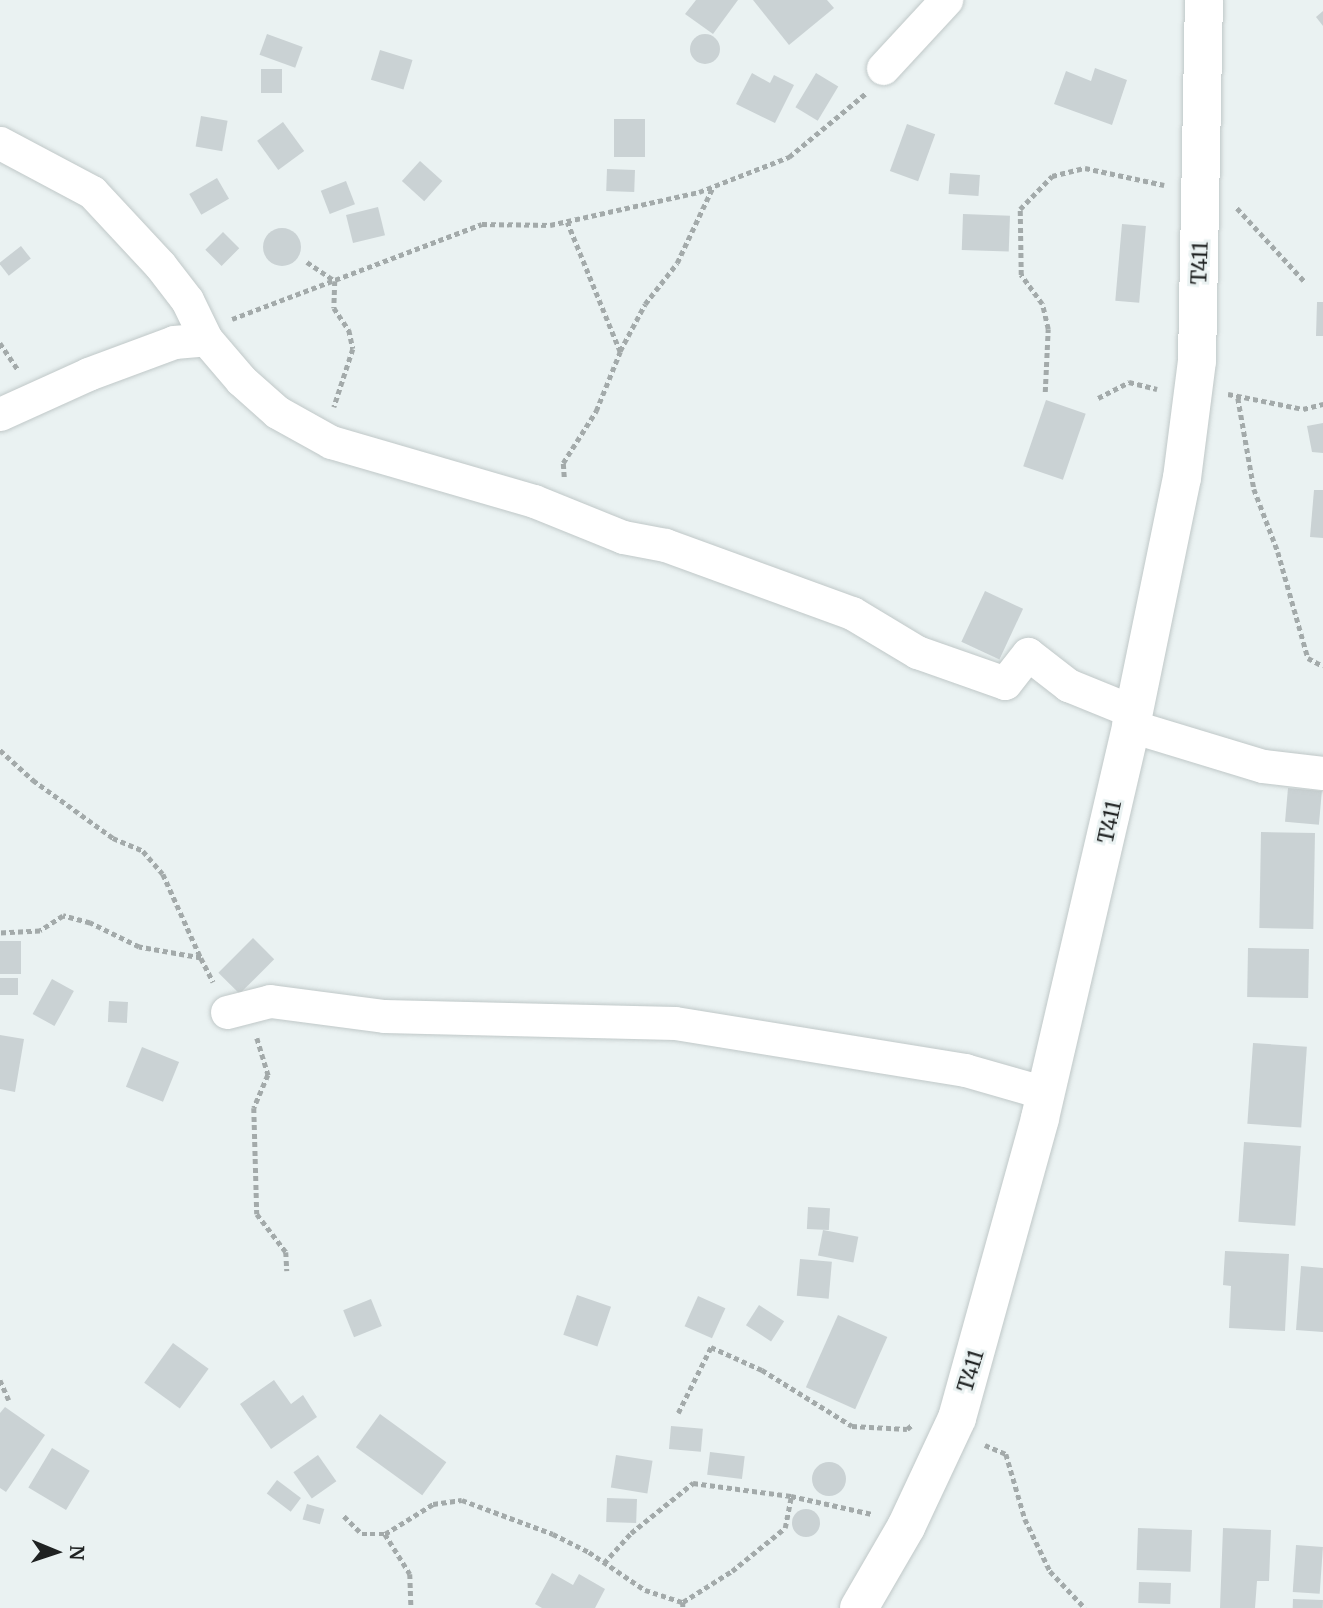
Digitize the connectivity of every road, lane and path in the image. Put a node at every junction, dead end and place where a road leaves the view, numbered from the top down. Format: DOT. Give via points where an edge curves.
graph roads {
  1 [pos="946,0"];
  2 [pos="1204,0"];
  3 [pos="883,68"];
  4 [pos="0,143"];
  5 [pos="713,187"];
  6 [pos="1202,188"];
  7 [pos="567,222"];
  8 [pos="307,262"];
  9 [pos="335,281"];
  10 [pos="1306,282"];
  11 [pos="203,334"];
  12 [pos="620,352"];
  13 [pos="1193,390"];
  14 [pos="1045,392"];
  15 [pos="1098,398"];
  16 [pos="1238,398"];
  17 [pos="1323,404"];
  18 [pos="0,414"];
  19 [pos="341,445"];
  20 [pos="569,516"];
  21 [pos="1323,666"];
  22 [pos="1133,719"];
  23 [pos="0,750"];
  24 [pos="1323,773"];
  25 [pos="0,933"];
  26 [pos="201,958"];
  27 [pos="227,1012"];
  28 [pos="1046,1093"];
  29 [pos="287,1271"];
  30 [pos="0,1380"];
  31 [pos="965,1391"];
  32 [pos="9,1400"];
  33 [pos="678,1413"];
  34 [pos="952,1430"];
  35 [pos="791,1496"];
  36 [pos="344,1516"];
  37 [pos="906,1527"];
  38 [pos="385,1534"];
  39 [pos="604,1563"];
  40 [pos="683,1605"];
  41 [pos="411,1608"];
  42 [pos="859,1608"];
  43 [pos="1085,1608"];
  1 -- 3 [label="street"];
  2 -- 6 [label="main road, T411 / T411"];
  3 -- 5 [label="path" via="858,105 789,157"];
  4 -- 11 [label="street" via="92,192 160,265"];
  5 -- 7 [label="path"];
  5 -- 12 [label="path" via="677,263 645,304"];
  6 -- 10 [label="path" via="1240,210"];
  6 -- 13 [label="main road, T411 / T411"];
  6 -- 14 [label="path" via="1153,184 1085,168 1052,176 1020,209 1021,275 1042,304 1048,329"];
  7 -- 9 [label="path" via="482,224"];
  7 -- 12 [label="path"];
  8 -- 9 [label="path"];
  9 -- 11 [label="path"];
  9 -- 19 [label="path" via="334,308 349,330 353,349 334,409"];
  11 -- 18 [label="street" via="88,374"];
  11 -- 19 [label="street" via="277,412"];
  12 -- 20 [label="path" via="596,411 563,463"];
  13 -- 15 [label="path" via="1129,382"];
  13 -- 16 [label="path"];
  13 -- 22 [label="main road, T411 / T411" via="1182,478"];
  16 -- 17 [label="path" via="1303,409"];
  16 -- 21 [label="path" via="1254,489 1278,552 1308,658"];
  19 -- 20 [label="street" via="410,468 467,480"];
  20 -- 22 [label="street" via="622,537 665,545 852,613 917,652 1005,683 1028,654 1068,685"];
  22 -- 24 [label="street" via="1263,766"];
  22 -- 28 [label="main road, T411 / T411"];
  23 -- 26 [label="path" via="113,838 143,851 163,874"];
  25 -- 26 [label="path" via="40,931 63,916 139,947"];
  26 -- 27 [label="path"];
  27 -- 28 [label="street" via="270,1001 384,1016 676,1023 965,1070"];
  27 -- 29 [label="path" via="231,1020 255,1033 265,1053 268,1075 254,1108 257,1214 286,1252"];
  28 -- 31 [label="main road, T411 / T411"];
  30 -- 32 [label="path"];
  31 -- 33 [label="path" via="929,1410 907,1429 852,1426 762,1370 711,1347"];
  31 -- 34 [label="main road, T411 / T411"];
  34 -- 37 [label="main road, T411 / T411"];
  34 -- 43 [label="path" via="1006,1454 1025,1519 1049,1571"];
  35 -- 37 [label="path" via="859,1509"];
  35 -- 39 [label="path" via="693,1483 631,1533"];
  35 -- 40 [label="path" via="785,1528"];
  36 -- 38 [label="path" via="362,1534"];
  37 -- 42 [label="main road, T411 / T411"];
  38 -- 39 [label="path" via="433,1504 462,1500 553,1534"];
  38 -- 41 [label="path" via="410,1574"];
  39 -- 40 [label="path" via="645,1590"];
}
